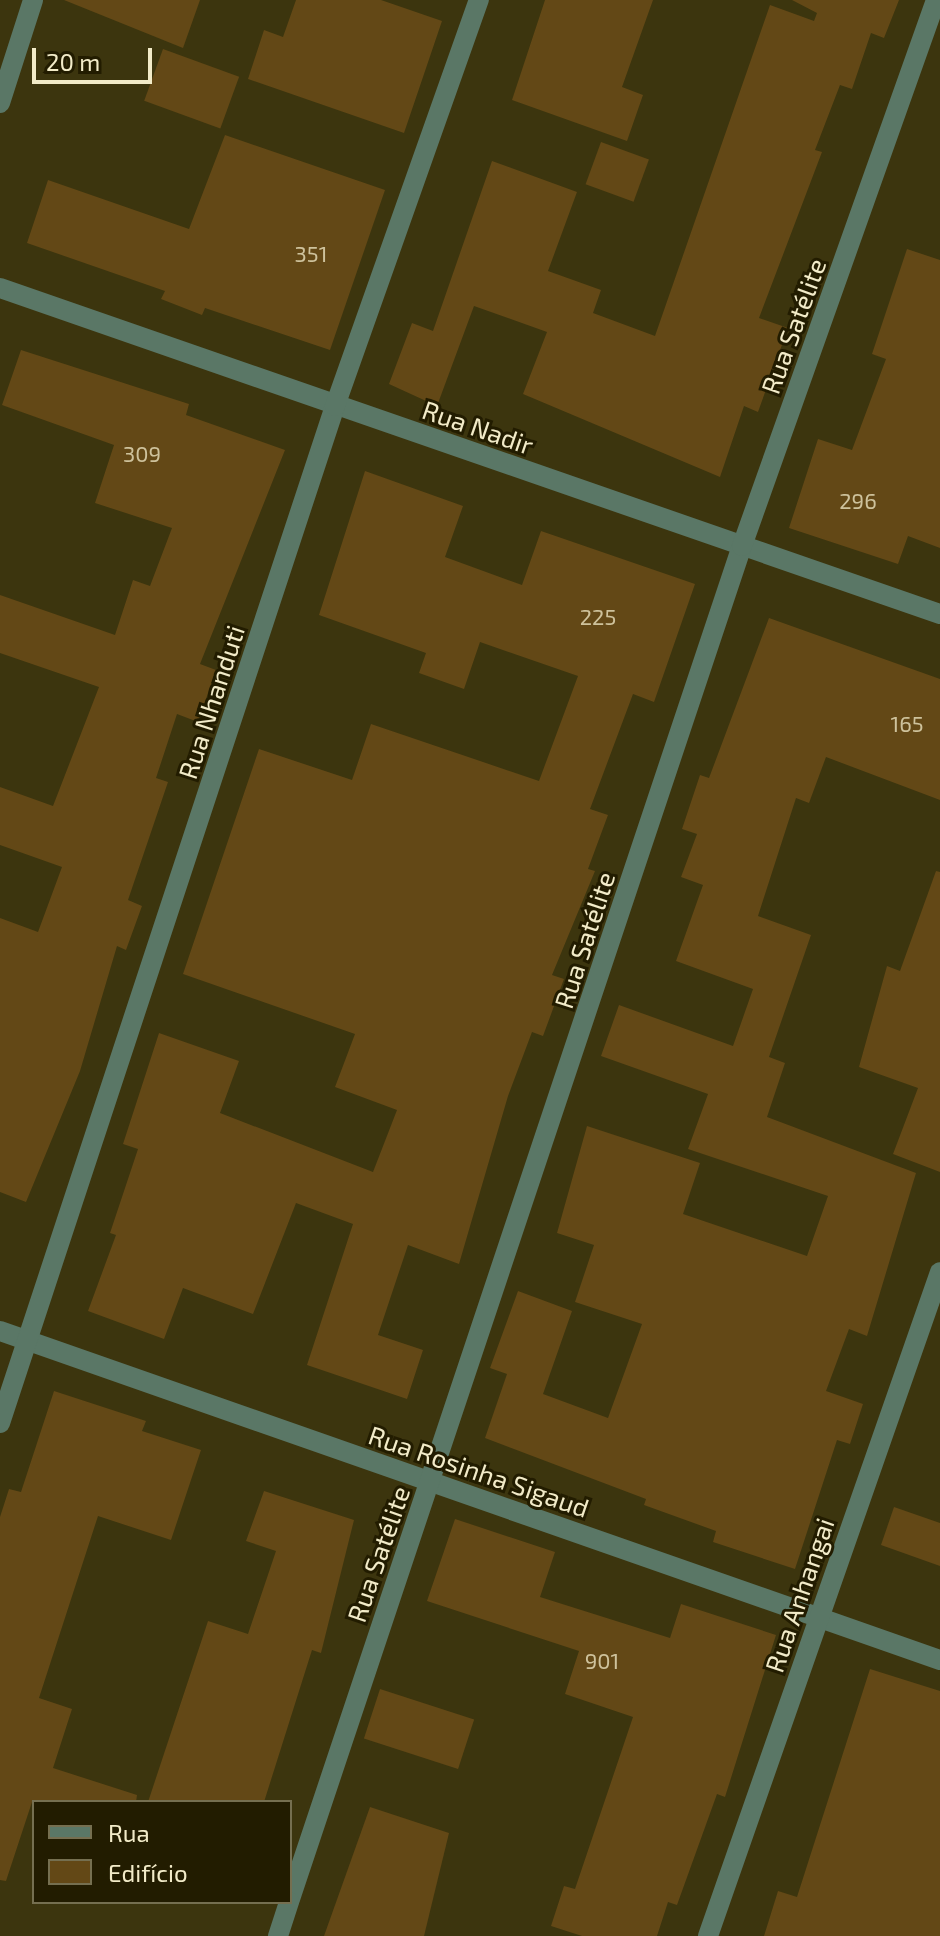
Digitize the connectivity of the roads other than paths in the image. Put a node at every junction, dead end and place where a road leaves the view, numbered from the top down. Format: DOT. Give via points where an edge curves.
graph roads {
  1 [pos="33,0"];
  2 [pos="479,0"];
  3 [pos="936,0"];
  4 [pos="0,103"];
  5 [pos="0,288"];
  6 [pos="335,406"];
  7 [pos="742,546"];
  8 [pos="940,614"];
  9 [pos="940,1272"];
  10 [pos="0,1331"];
  11 [pos="27,1341"];
  12 [pos="0,1423"];
  13 [pos="430,1482"];
  14 [pos="819,1618"];
  15 [pos="940,1660"];
  16 [pos="292,1894"];
  17 [pos="289,1904"];
  18 [pos="278,1936"];
  19 [pos="708,1936"];
  1 -- 4 [label="street"];
  2 -- 6 [label="street, Rua Nhanduti"];
  3 -- 7 [label="street, Rua Satélite"];
  5 -- 6 [label="street, Rua Nadir"];
  6 -- 7 [label="street, Rua Nadir"];
  6 -- 11 [label="street, Rua Nhanduti"];
  7 -- 8 [label="street, Rua Nadir"];
  7 -- 13 [label="street, Rua Satélite"];
  9 -- 14 [label="street, Rua Anhangai"];
  10 -- 11 [label="street, Rua Rosinha Sigaud"];
  11 -- 12 [label="street, Rua Nhanduti"];
  11 -- 13 [label="street, Rua Rosinha Sigaud"];
  13 -- 14 [label="street, Rua Rosinha Sigaud"];
  13 -- 16 [label="street, Rua Satélite"];
  14 -- 15 [label="street, Rua Rosinha Sigaud"];
  14 -- 19 [label="street, Rua Anhangai"];
  17 -- 18 [label="street, Rua Satélite"];
}
